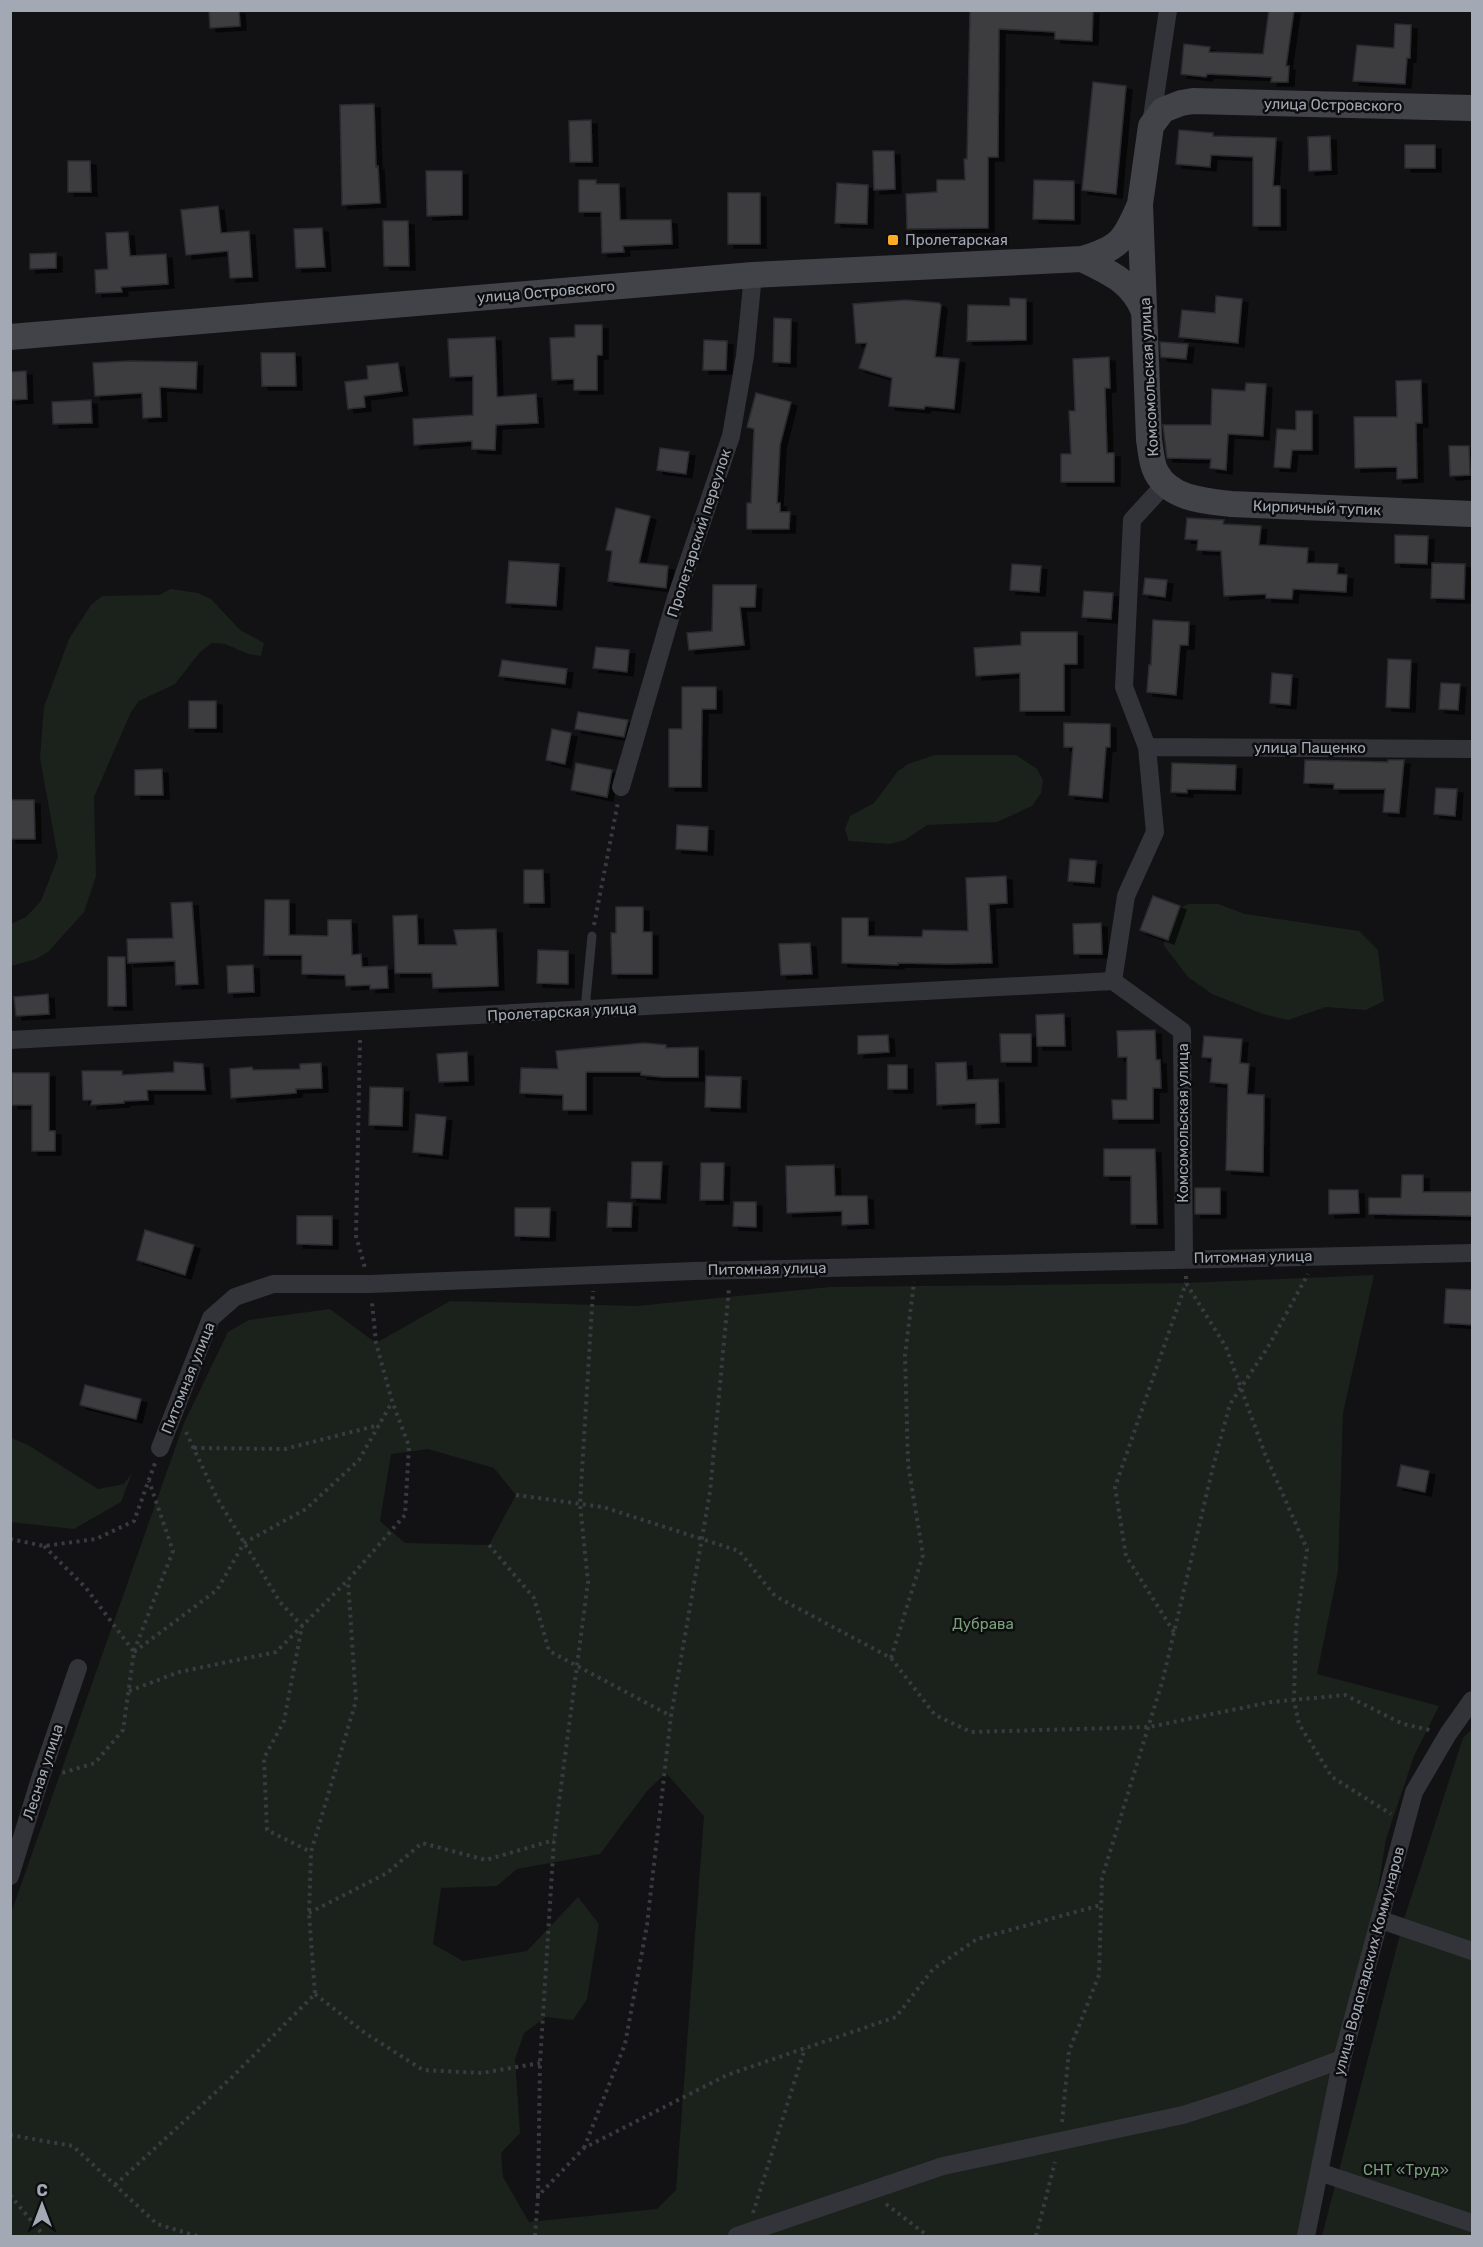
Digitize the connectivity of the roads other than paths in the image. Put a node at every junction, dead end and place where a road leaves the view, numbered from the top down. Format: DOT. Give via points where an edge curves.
graph roads {
  1 [pos="1168,10"];
  2 [pos="1159,73"];
  3 [pos="1193,101"];
  4 [pos="1473,108"];
  5 [pos="1151,126"];
  6 [pos="1140,204"];
  7 [pos="1082,259"];
  8 [pos="753,275"];
  9 [pos="1145,317"];
  10 [pos="10,337"];
  11 [pos="1165,484"];
  12 [pos="1473,514"];
  13 [pos="1147,747"];
  14 [pos="1473,749"];
  15 [pos="621,787"];
  16 [pos="592,936"];
  17 [pos="1113,981"];
  18 [pos="588,1011"];
  19 [pos="10,1040"];
  20 [pos="1473,1253"];
  21 [pos="1184,1258"];
  22 [pos="160,1448"];
  23 [pos="78,1668"];
  24 [pos="1473,1700"];
  25 [pos="10,1876"];
  26 [pos="1381,1920"];
  27 [pos="1473,1951"];
  28 [pos="1342,2059"];
  29 [pos="1319,2172"];
  30 [pos="1473,2223"];
  31 [pos="742,2235"];
  32 [pos="1306,2236"];
  1 -- 2 [label="street, Комсомольская улица"];
  2 -- 3 [label="street, улица Островского" via="1165,84"];
  2 -- 5 [label="street, Комсомольская улица"];
  3 -- 4 [label="street, улица Островского"];
  3 -- 5 [label="street, улица Островского" via="1163,111"];
  5 -- 6 [label="street, Комсомольская улица"];
  6 -- 7 [label="street, улица Островского" via="1128,233 1117,245"];
  6 -- 9 [label="street, Комсомольская улица"];
  7 -- 8 [label="street, улица Островского"];
  7 -- 9 [label="street, улица Островского" via="1125,282"];
  8 -- 10 [label="street, улица Островского"];
  8 -- 15 [label="street, Пролетарский переулок" via="745,356 731,436 676,598"];
  9 -- 11 [label="street, Комсомольская улица" via="1149,440 1156,472"];
  11 -- 12 [label="street, Кирпичный тупик" via="1197,500 1231,504"];
  11 -- 13 [label="street" via="1132,520 1124,687"];
  13 -- 14 [label="street, улица Пащенко"];
  13 -- 17 [label="street" via="1155,832 1126,896"];
  16 -- 18 [label="lane"];
  17 -- 18 [label="street, Пролетарская улица"];
  17 -- 21 [label="street, Комсомольская улица" via="1182,1030"];
  18 -- 19 [label="street, Пролетарская улица"];
  20 -- 21 [label="street, Питомная улица"];
  21 -- 22 [label="street, Питомная улица" via="273,1284 235,1297 211,1318"];
  23 -- 25 [label="street, Лесная улица"];
  24 -- 26 [label="street, улица Водопадских Коммунаров" via="1414,1792"];
  26 -- 27 [label="street"];
  26 -- 28 [label="street, улица Водопадских Коммунаров"];
  28 -- 29 [label="street, улица Водопадских Коммунаров"];
  28 -- 31 [label="street" via="1183,2115 943,2166"];
  29 -- 30 [label="street"];
  29 -- 32 [label="street, улица Водопадских Коммунаров"];
}
